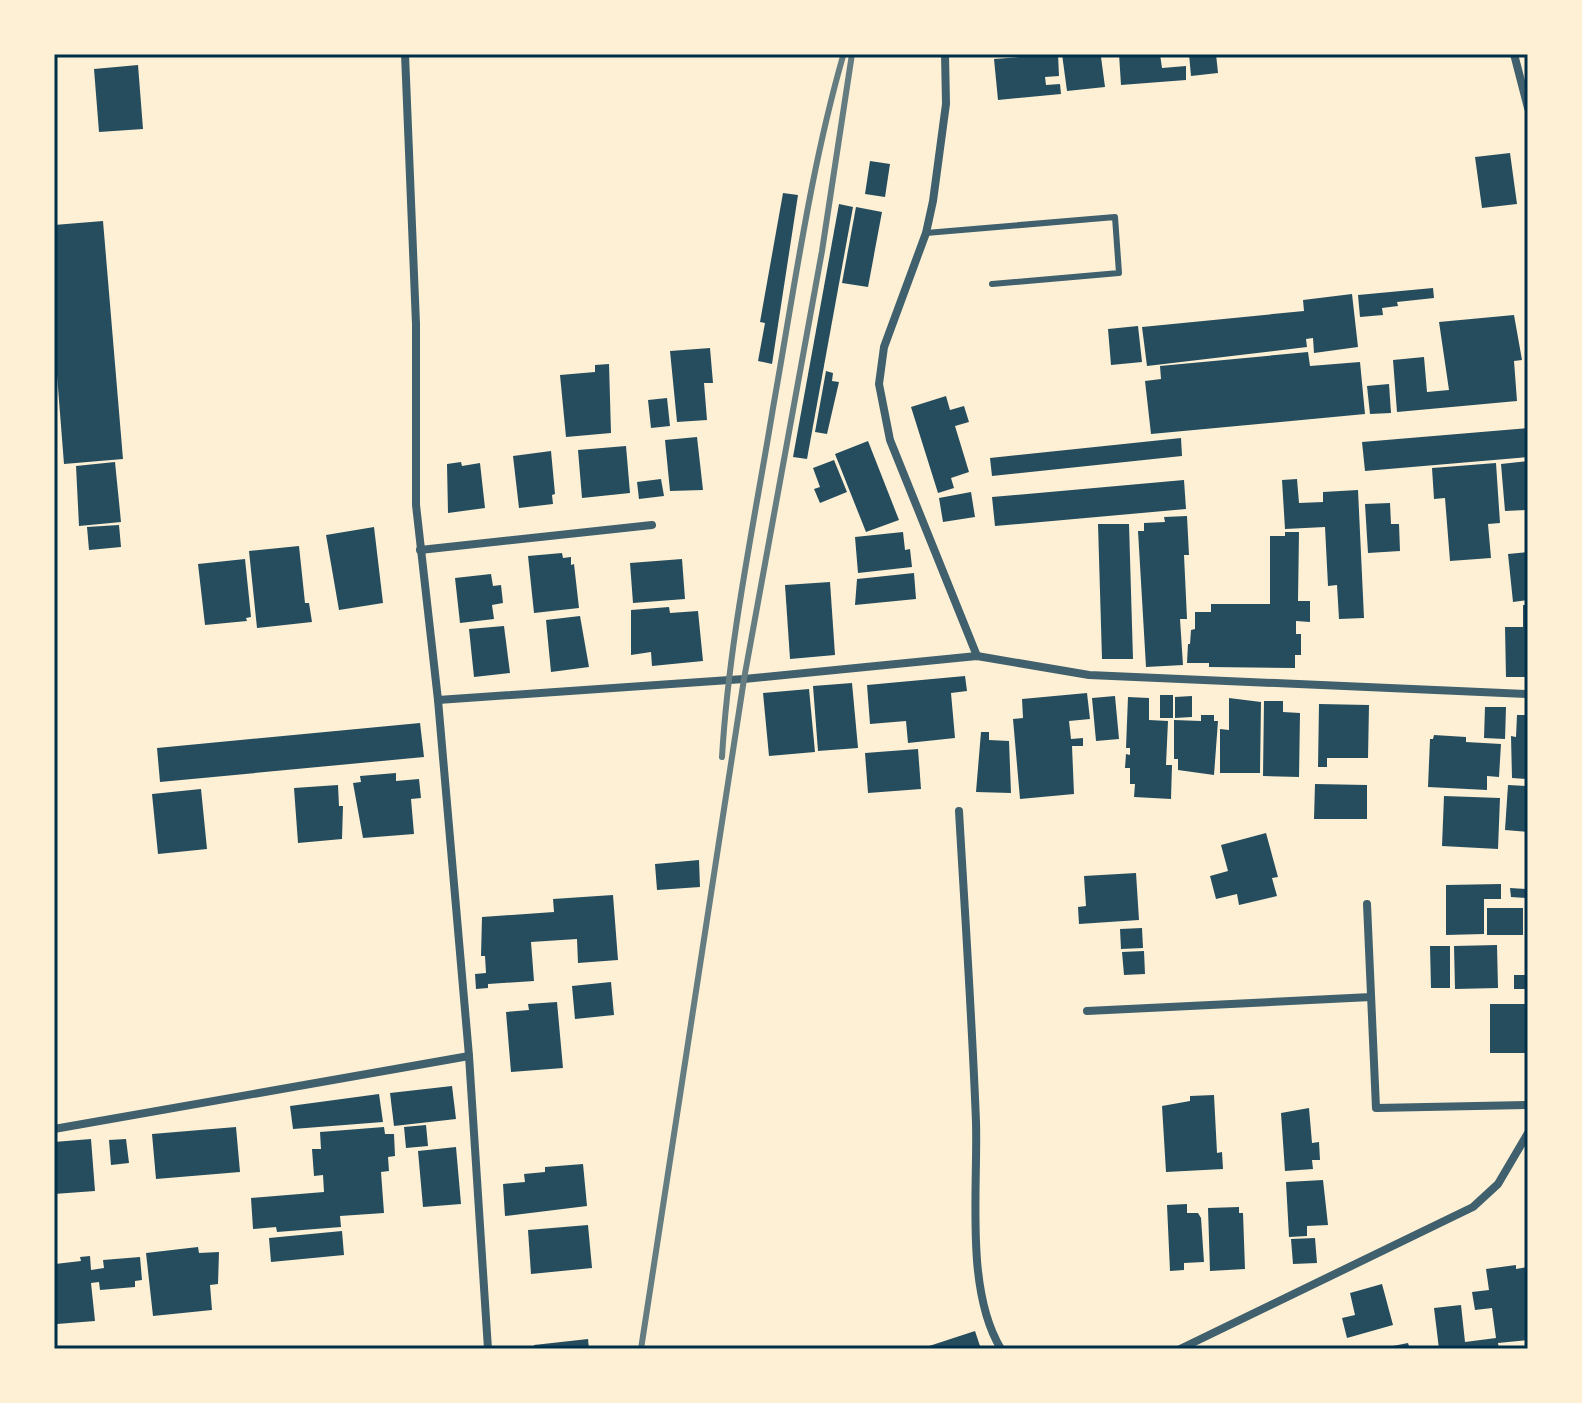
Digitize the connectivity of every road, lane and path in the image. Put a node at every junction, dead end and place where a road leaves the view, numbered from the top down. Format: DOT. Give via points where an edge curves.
graph roads {
  1 [pos="405,54"];
  2 [pos="945,54"];
  3 [pos="1514,54"];
  4 [pos="1528,108"];
  5 [pos="926,233"];
  6 [pos="992,284"];
  7 [pos="652,525"];
  8 [pos="420,550"];
  9 [pos="977,656"];
  10 [pos="1528,694"];
  11 [pos="438,700"];
  12 [pos="959,811"];
  13 [pos="1367,904"];
  14 [pos="1371,997"];
  15 [pos="1087,1011"];
  16 [pos="469,1056"];
  17 [pos="1528,1105"];
  18 [pos="54,1129"];
  19 [pos="1528,1133"];
  20 [pos="488,1349"];
  21 [pos="1001,1349"];
  22 [pos="1180,1349"];
  1 -- 8 [label="street"];
  2 -- 5 [label="street" via="942,145"];
  3 -- 4 [label="street"];
  5 -- 6 [label="lane" via="1115,217 1119,273"];
  5 -- 9 [label="street" via="884,347 882,414"];
  7 -- 8 [label="street"];
  8 -- 11 [label="street"];
  9 -- 10 [label="street" via="1089,675"];
  9 -- 11 [label="street"];
  11 -- 16 [label="street"];
  12 -- 21 [label="street" via="979,1280 985,1318"];
  13 -- 14 [label="street"];
  14 -- 15 [label="street"];
  14 -- 17 [label="street" via="1376,1108"];
  16 -- 18 [label="street"];
  16 -- 20 [label="street"];
  19 -- 22 [label="street" via="1498,1184 1473,1207"];
}
